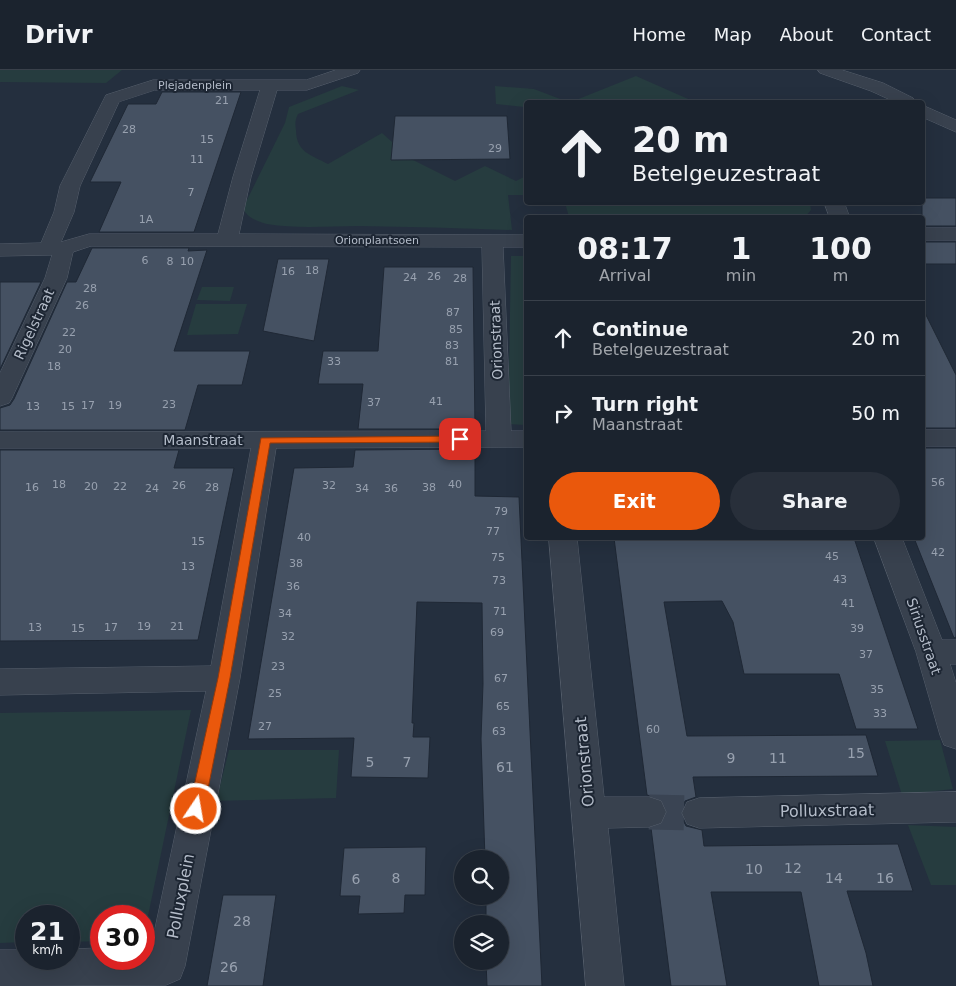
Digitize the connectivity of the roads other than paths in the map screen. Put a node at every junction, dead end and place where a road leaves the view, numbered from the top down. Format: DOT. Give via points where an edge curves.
graph roads {
  1 [pos="352,70"];
  2 [pos="826,70"];
  3 [pos="330,73"];
  4 [pos="150,78"];
  5 [pos="268,93"];
  6 [pos="903,100"];
  7 [pos="925,112"];
  8 [pos="925,122"];
  9 [pos="951,125"];
  10 [pos="925,234"];
  11 [pos="956,234"];
  12 [pos="227,240"];
  13 [pos="492,241"];
  14 [pos="524,241"];
  15 [pos="56,249"];
  16 [pos="0,250"];
  17 [pos="0,398"];
  18 [pos="925,438"];
  19 [pos="956,438"];
  20 [pos="499,439"];
  21 [pos="524,439"];
  22 [pos="0,440"];
  23 [pos="265,440"];
  24 [pos="563,540"];
  25 [pos="889,540"];
  26 [pos="943,652"];
  27 [pos="224,678"];
  28 [pos="0,682"];
  29 [pos="956,735"];
  30 [pos="956,807"];
  31 [pos="649,812"];
  32 [pos="589,813"];
  33 [pos="699,813"];
  34 [pos="0,969"];
  35 [pos="164,976"];
  36 [pos="605,986"];
  1 -- 3 [label="street, Plejadenplein"];
  2 -- 6 [label="street" via="872,85"];
  3 -- 5 [label="street, Plejadenplein" via="307,85"];
  4 -- 5 [label="street, Plejadenplein"];
  4 -- 15 [label="street, Plejadenplein" via="112,99 70,186"];
  5 -- 12 [label="street"];
  7 -- 9 [label="street"];
  8 -- 9 [label="street"];
  10 -- 11 [label="street"];
  12 -- 13 [label="street, Orionplantsoen"];
  12 -- 15 [label="street, Orionplantsoen" via="89,240"];
  13 -- 14 [label="street, Orionplantsoen"];
  13 -- 20 [label="street, Orionstraat"];
  15 -- 16 [label="street"];
  15 -- 17 [label="street, Rigelstraat" via="56,278"];
  18 -- 19 [label="street"];
  20 -- 21 [label="street, Maanstraat"];
  20 -- 23 [label="street, Maanstraat"];
  22 -- 23 [label="street, Maanstraat"];
  23 -- 27 [label="street, Polluxplein"];
  24 -- 32 [label="street, Orionstraat"];
  25 -- 26 [label="street, Siriusstraat"];
  26 -- 29 [label="street, Siriusstraat"];
  27 -- 28 [label="street"];
  27 -- 35 [label="street, Polluxplein"];
  30 -- 33 [label="street, Polluxstraat"];
  31 -- 32 [label="street"];
  32 -- 36 [label="street, Orionstraat"];
  34 -- 35 [label="street, Polluxplein"];
}
